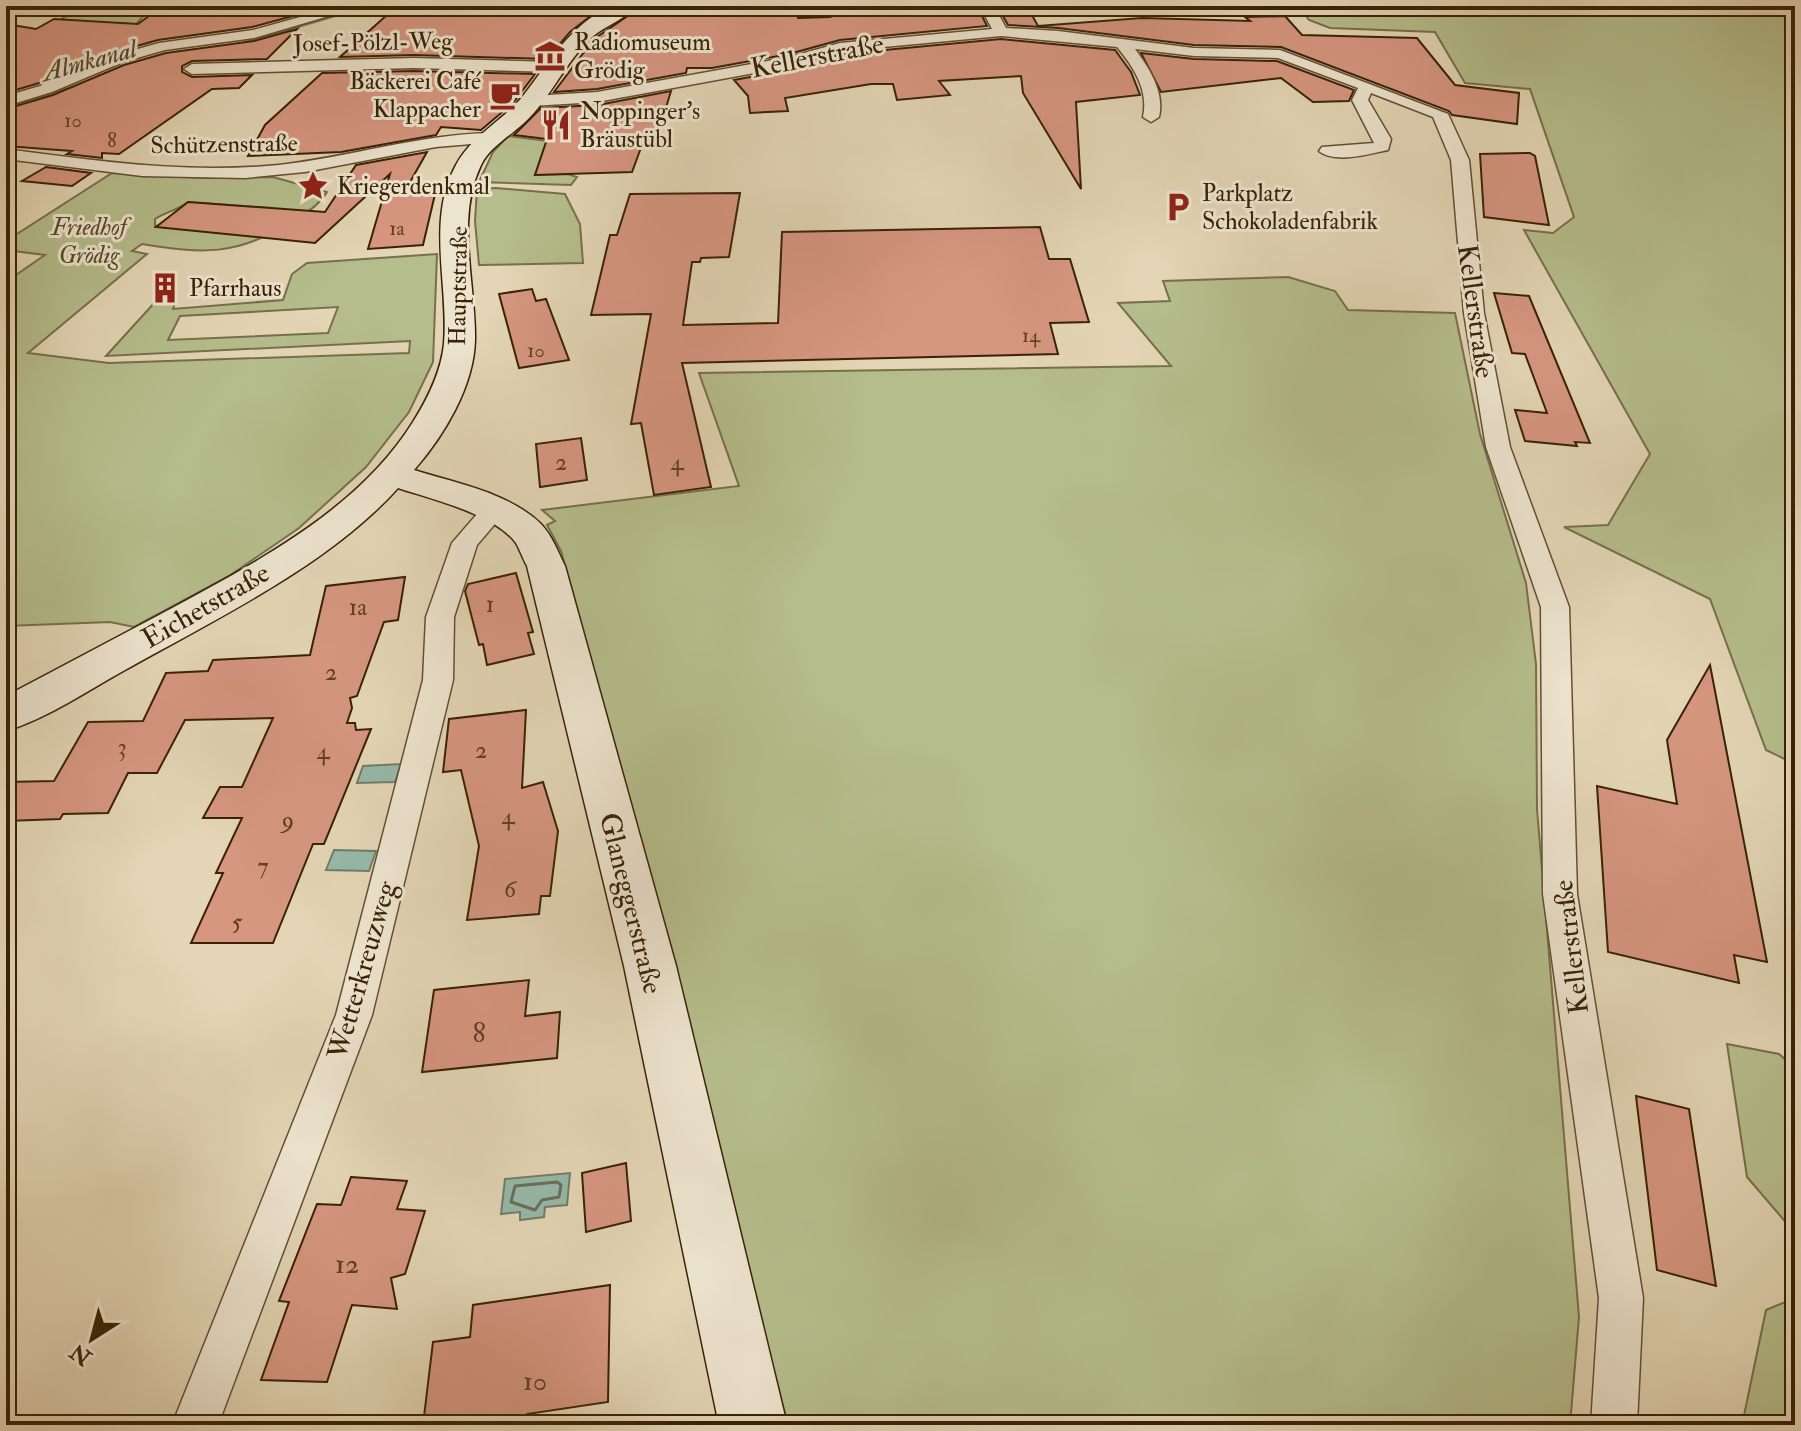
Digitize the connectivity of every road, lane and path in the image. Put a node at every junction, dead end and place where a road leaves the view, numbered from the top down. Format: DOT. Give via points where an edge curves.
graph roads {
  1 [pos="356,6"];
  2 [pos="626,6"];
  3 [pos="987,6"];
  4 [pos="1001,32"];
  5 [pos="1123,45"];
  6 [pos="554,67"];
  7 [pos="192,69"];
  8 [pos="1366,87"];
  9 [pos="6,101"];
  10 [pos="532,101"];
  11 [pos="1151,117"];
  12 [pos="489,138"];
  13 [pos="1328,151"];
  14 [pos="6,154"];
  15 [pos="391,474"];
  16 [pos="493,511"];
  17 [pos="6,715"];
  18 [pos="195,1425"];
  19 [pos="753,1425"];
  20 [pos="1614,1425"];
  1 -- 9 [label="street" via="254,34 164,46"];
  2 -- 6 [label="main road, Hauptstraße" via="579,35"];
  3 -- 4 [label="street"];
  4 -- 5 [label="street, Kellerstraße"];
  4 -- 10 [label="street, Kellerstraße" via="840,47 792,61 597,97"];
  5 -- 8 [label="street, Kellerstraße" via="1280,54"];
  5 -- 11 [label="street" via="1135,57 1155,102"];
  6 -- 7 [label="street, Josef-Pölzl-Weg" via="414,63"];
  6 -- 10 [label="main road, Hauptstraße"];
  8 -- 13 [label="street" via="1360,100 1382,146"];
  8 -- 20 [label="street, Kellerstraße" via="1440,114 1460,160 1474,313 1498,447 1555,607 1560,894 1621,1298"];
  10 -- 12 [label="main road, Hauptstraße"];
  12 -- 14 [label="street, Schützenstraße" via="322,165 231,172 118,168"];
  12 -- 15 [label="main road, Hauptstraße" via="462,179 455,270 458,354 426,428"];
  15 -- 16 [label="main road, Glaneggerstraße"];
  15 -- 17 [label="main road, Eichetstraße" via="319,537"];
  16 -- 18 [label="street, Wetterkreuzweg" via="465,543 440,617 438,680 354,1015"];
  16 -- 19 [label="main road, Glaneggerstraße" via="525,530 546,566 650,966"];
}
